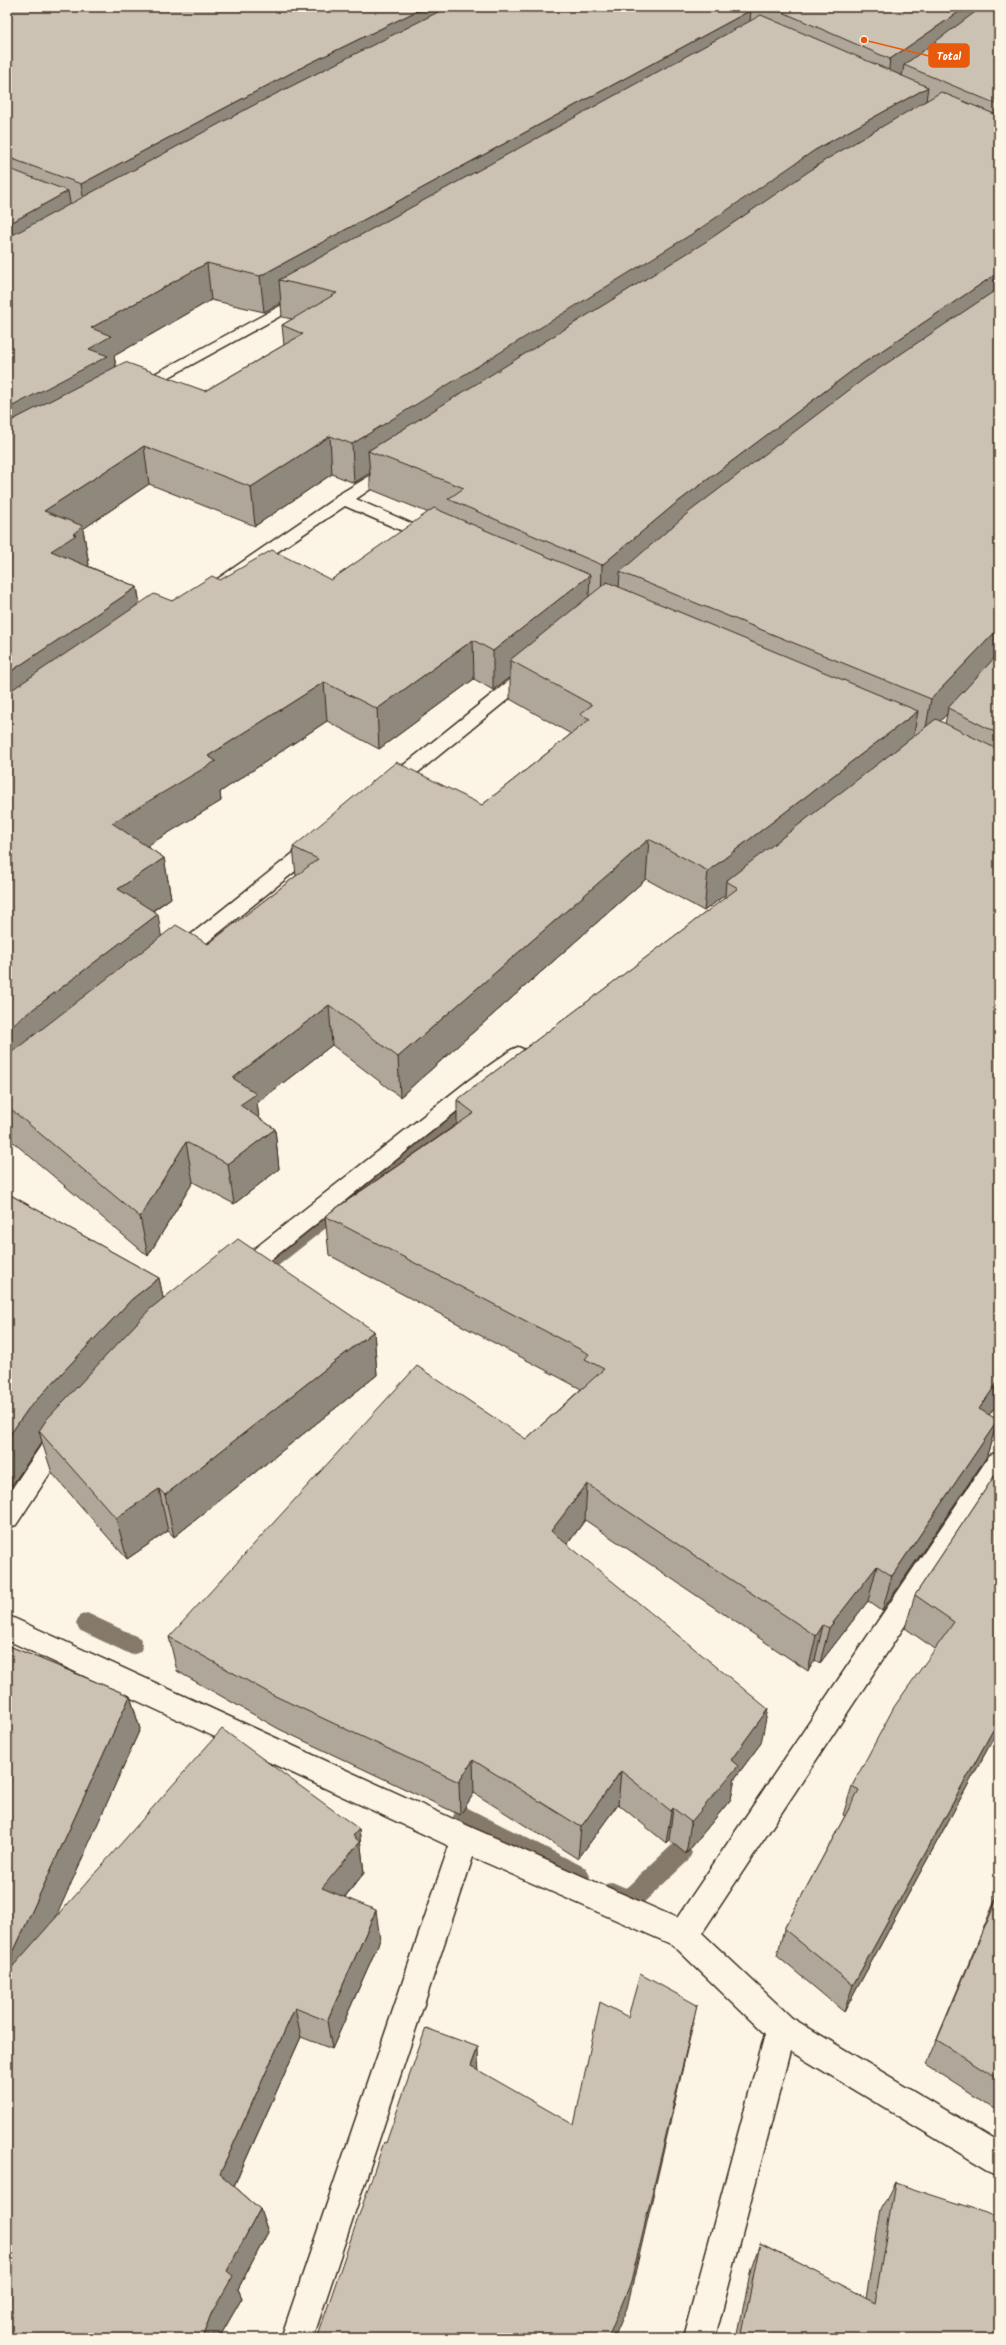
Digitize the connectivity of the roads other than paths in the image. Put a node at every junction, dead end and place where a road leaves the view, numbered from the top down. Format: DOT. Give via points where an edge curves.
graph roads {
  1 [pos="320,288"];
  2 [pos="127,395"];
  3 [pos="409,456"];
  4 [pos="342,499"];
  5 [pos="451,546"];
  6 [pos="211,589"];
  7 [pos="548,658"];
  8 [pos="376,797"];
  9 [pos="333,831"];
  10 [pos="160,969"];
  11 [pos="533,1045"];
  12 [pos="223,1286"];
  13 [pos="81,1419"];
  14 [pos="999,1462"];
  15 [pos="7,1517"];
  16 [pos="7,1626"];
  17 [pos="465,1839"];
  18 [pos="684,1935"];
  19 [pos="781,2029"];
  20 [pos="999,2159"];
  21 [pos="297,2338"];
  22 [pos="700,2338"];
  1 -- 2 [label="street"];
  3 -- 4 [label="street"];
  4 -- 5 [label="street"];
  4 -- 6 [label="street"];
  7 -- 8 [label="street"];
  9 -- 10 [label="street"];
  11 -- 12 [label="street" via="476,1085"];
  13 -- 15 [label="street" via="49,1454"];
  14 -- 18 [label="street"];
  16 -- 17 [label="street"];
  17 -- 18 [label="street"];
  17 -- 21 [label="street"];
  18 -- 19 [label="street"];
  19 -- 20 [label="street"];
  19 -- 22 [label="street"];
}
